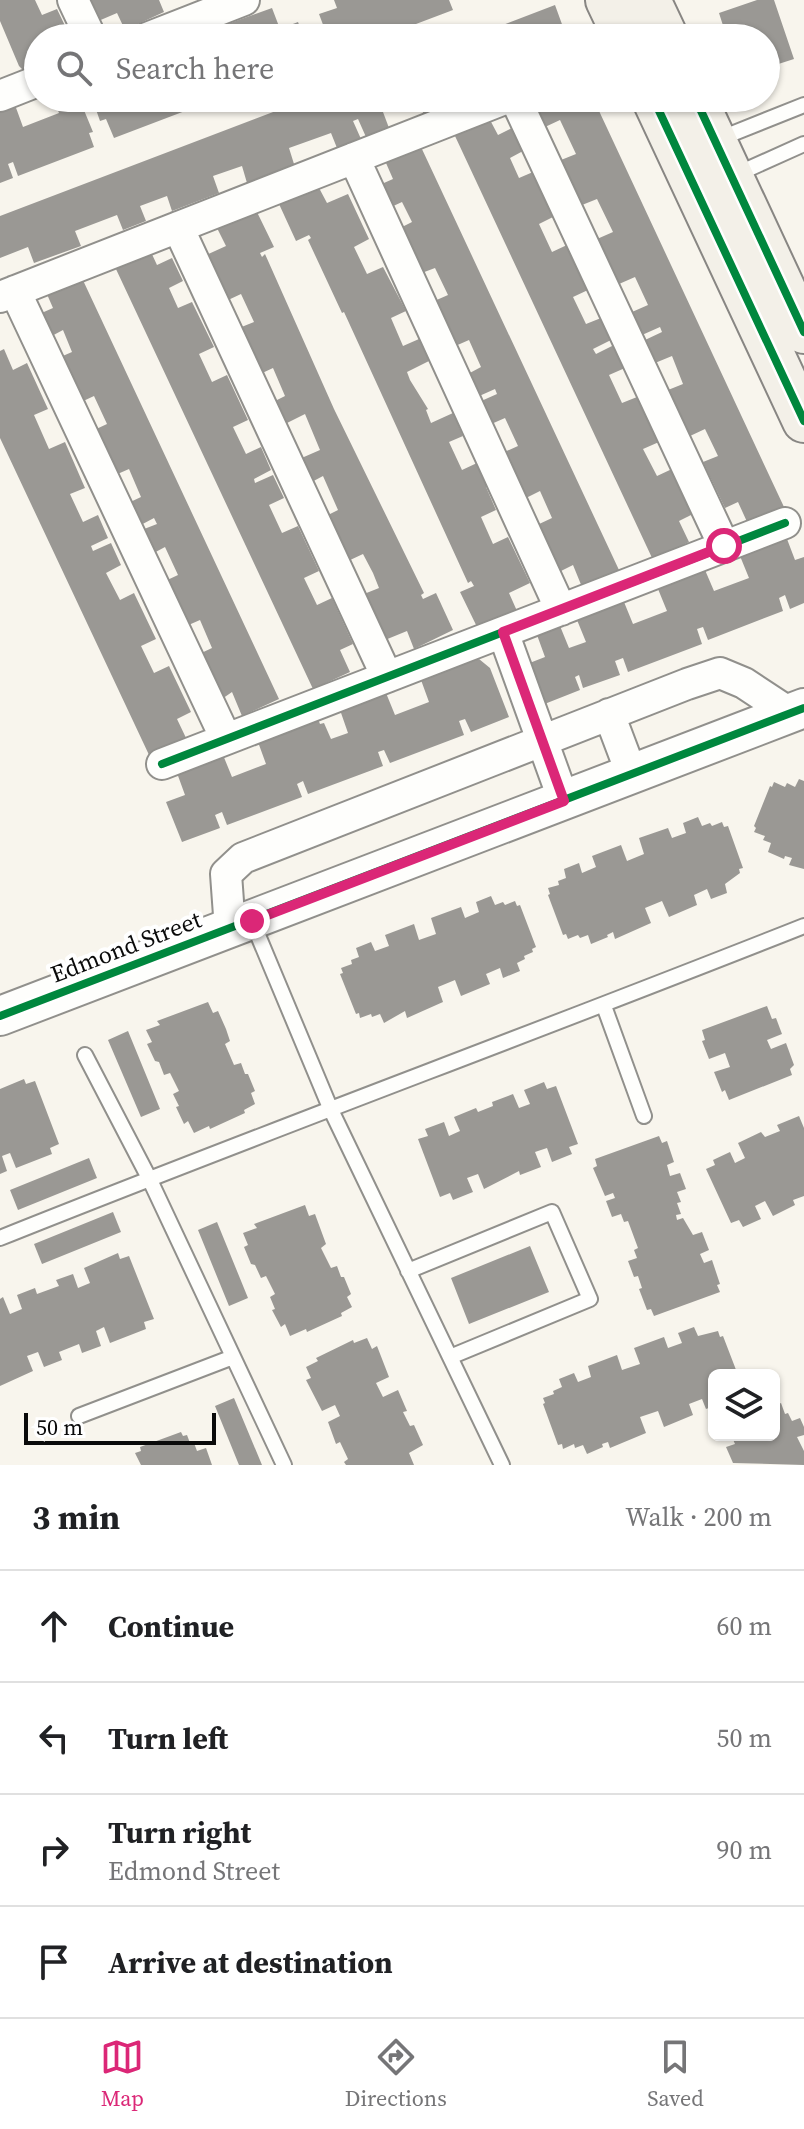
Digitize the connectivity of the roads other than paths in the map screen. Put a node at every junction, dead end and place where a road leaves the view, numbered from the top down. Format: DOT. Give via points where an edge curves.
graph roads {
  1 [pos="73,0"];
  2 [pos="244,0"];
  3 [pos="607,0"];
  4 [pos="649,0"];
  5 [pos="84,24"];
  6 [pos="183,24"];
  7 [pos="618,24"];
  8 [pos="660,24"];
  9 [pos="24,87"];
  10 [pos="0,96"];
  11 [pos="804,105"];
  12 [pos="471,112"];
  13 [pos="522,112"];
  14 [pos="664,112"];
  15 [pos="697,112"];
  16 [pos="804,144"];
  17 [pos="354,158"];
  18 [pos="706,166"];
  19 [pos="178,227"];
  20 [pos="8,294"];
  21 [pos="804,332"];
  22 [pos="804,421"];
  23 [pos="785,523"];
  24 [pos="724,546"];
  25 [pos="561,610"];
  26 [pos="503,632"];
  27 [pos="387,677"];
  28 [pos="798,711"];
  29 [pos="609,714"];
  30 [pos="226,739"];
  31 [pos="543,740"];
  32 [pos="162,764"];
  33 [pos="632,775"];
  34 [pos="564,801"];
  35 [pos="241,925"];
  36 [pos="804,926"];
  37 [pos="604,1006"];
  38 [pos="0,1016"];
  39 [pos="85,1055"];
  40 [pos="331,1110"];
  41 [pos="644,1116"];
  42 [pos="149,1178"];
  43 [pos="0,1238"];
  44 [pos="408,1271"];
  45 [pos="233,1357"];
  46 [pos="450,1357"];
  47 [pos="79,1416"];
  48 [pos="284,1465"];
  49 [pos="502,1465"];
  1 -- 5 [label="street"];
  2 -- 6 [label="street"];
  3 -- 7 [label="main road"];
  4 -- 8 [label="main road"];
  9 -- 10 [label="street"];
  11 -- 18 [label="lane"];
  12 -- 17 [label="street"];
  13 -- 24 [label="street"];
  14 -- 18 [label="main road"];
  15 -- 18 [label="main road"];
  16 -- 18 [label="lane"];
  17 -- 19 [label="street"];
  17 -- 25 [label="street"];
  18 -- 21 [label="main road"];
  18 -- 22 [label="main road"];
  19 -- 20 [label="street"];
  19 -- 27 [label="street"];
  20 -- 30 [label="street"];
  23 -- 24 [label="street"];
  24 -- 25 [label="street"];
  25 -- 26 [label="street"];
  26 -- 27 [label="street"];
  26 -- 31 [label="street"];
  27 -- 30 [label="street"];
  28 -- 29 [label="street" via="720,673"];
  28 -- 33 [label="street, Edmond Street"];
  29 -- 31 [label="street"];
  29 -- 33 [label="street"];
  30 -- 32 [label="street"];
  31 -- 34 [label="street"];
  31 -- 35 [label="street" via="243,858 226,874"];
  33 -- 34 [label="street, Edmond Street"];
  34 -- 35 [label="street, Edmond Street"];
  35 -- 38 [label="street, Edmond Street"];
  35 -- 40 [label="lane"];
  36 -- 37 [label="lane"];
  37 -- 40 [label="lane"];
  37 -- 41 [label="lane"];
  39 -- 42 [label="lane"];
  40 -- 42 [label="lane"];
  40 -- 44 [label="lane"];
  42 -- 43 [label="lane"];
  42 -- 45 [label="lane"];
  44 -- 46 [label="lane"];
  44 -- 46 [label="lane" via="552,1212 590,1299"];
  45 -- 47 [label="lane"];
  45 -- 48 [label="lane"];
  46 -- 49 [label="lane"];
}
